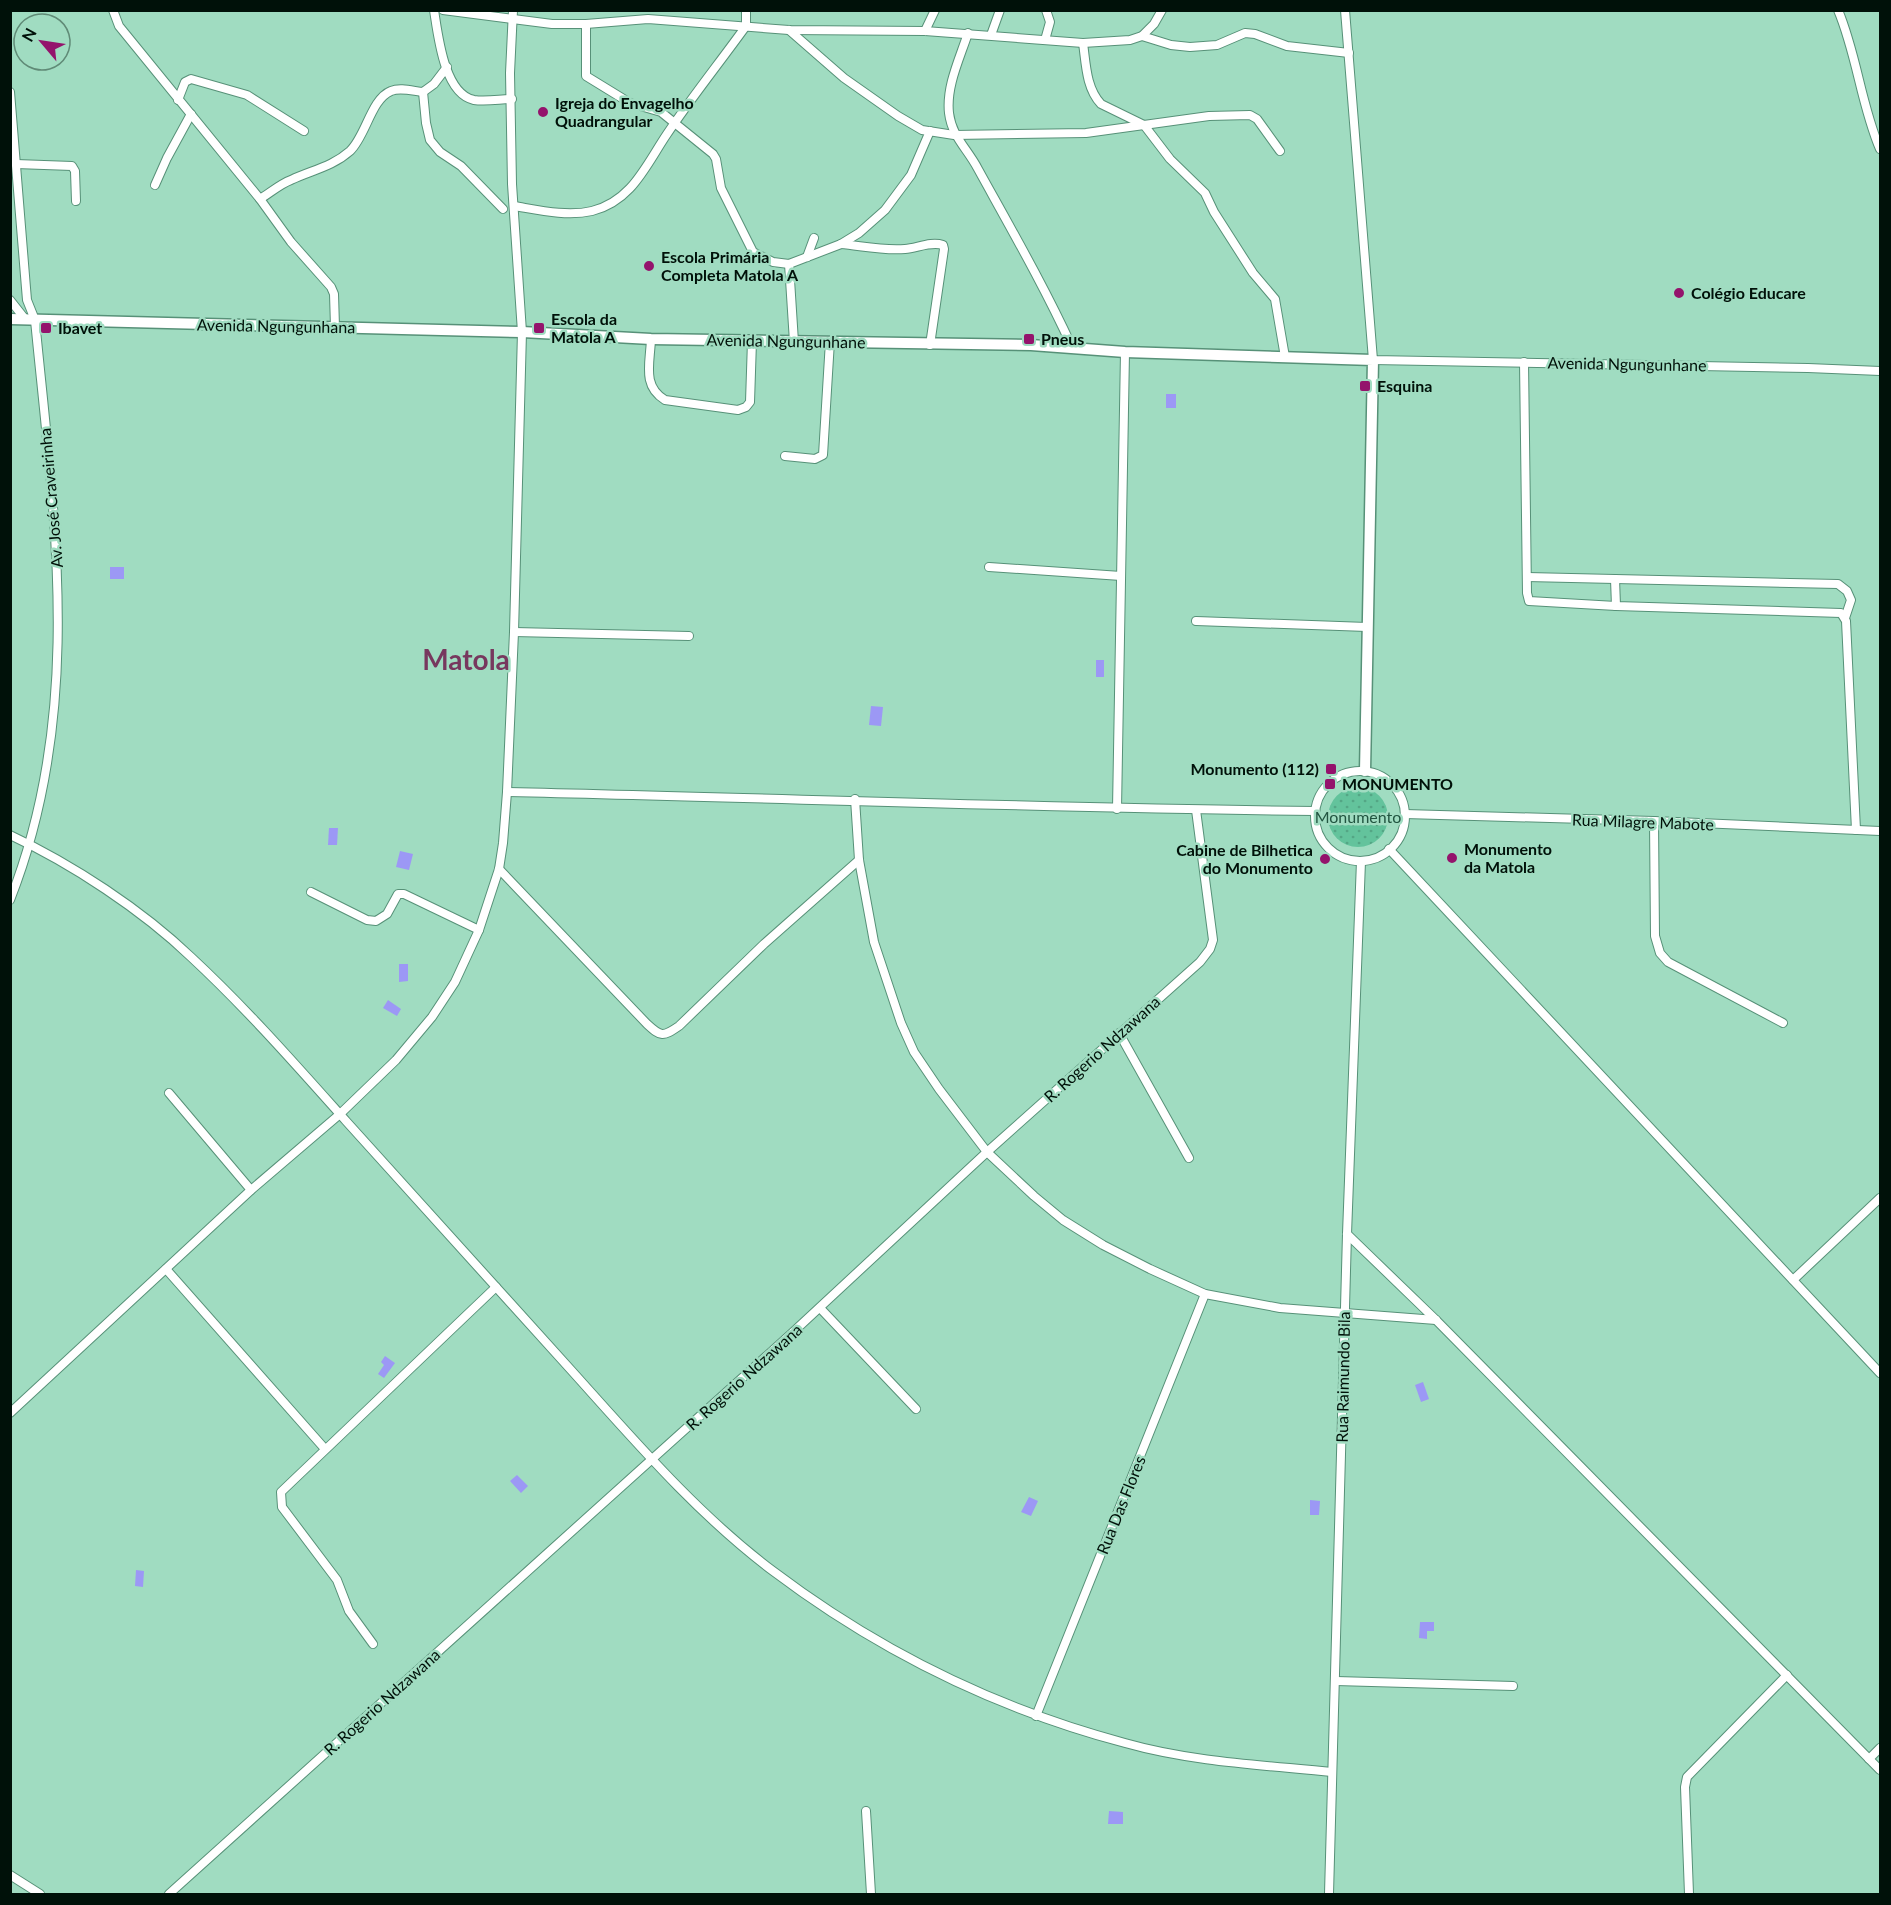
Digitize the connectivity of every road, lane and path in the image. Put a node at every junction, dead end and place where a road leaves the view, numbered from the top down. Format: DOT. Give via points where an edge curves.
graph roads {
  1 [pos="113,10"];
  2 [pos="434,10"];
  3 [pos="443,10"];
  4 [pos="746,10"];
  5 [pos="935,10"];
  6 [pos="1000,10"];
  7 [pos="1046,10"];
  8 [pos="1161,10"];
  9 [pos="1345,10"];
  10 [pos="1838,10"];
  11 [pos="513,14"];
  12 [pos="586,24"];
  13 [pos="746,26"];
  14 [pos="789,30"];
  15 [pos="925,31"];
  16 [pos="968,33"];
  17 [pos="991,34"];
  18 [pos="1142,36"];
  19 [pos="1045,40"];
  20 [pos="1083,43"];
  21 [pos="1349,53"];
  22 [pos="447,67"];
  23 [pos="10,92"];
  24 [pos="423,92"];
  25 [pos="512,99"];
  26 [pos="178,100"];
  27 [pos="191,114"];
  28 [pos="676,123"];
  29 [pos="1143,125"];
  30 [pos="304,131"];
  31 [pos="930,131"];
  32 [pos="954,135"];
  33 [pos="1881,149"];
  34 [pos="1280,151"];
  35 [pos="16,164"];
  36 [pos="155,185"];
  37 [pos="260,199"];
  38 [pos="76,201"];
  39 [pos="514,206"];
  40 [pos="503,209"];
  41 [pos="814,238"];
  42 [pos="841,244"];
  43 [pos="807,257"];
  44 [pos="789,264"];
  45 [pos="10,300"];
  46 [pos="10,319"];
  47 [pos="30,320"];
  48 [pos="334,327"];
  49 [pos="522,332"];
  50 [pos="542,333"];
  51 [pos="651,339"];
  52 [pos="752,341"];
  53 [pos="794,342"];
  54 [pos="830,342"];
  55 [pos="930,345"];
  56 [pos="1072,347"];
  57 [pos="1125,352"];
  58 [pos="1285,357"];
  59 [pos="1373,360"];
  60 [pos="1524,362"];
  61 [pos="1881,371"];
  62 [pos="785,456"];
  63 [pos="989,567"];
  64 [pos="1121,576"];
  65 [pos="1527,577"];
  66 [pos="1615,579"];
  67 [pos="1616,606"];
  68 [pos="1845,618"];
  69 [pos="1196,621"];
  70 [pos="1367,627"];
  71 [pos="514,632"];
  72 [pos="689,636"];
  73 [pos="1365,771"];
  74 [pos="507,792"];
  75 [pos="855,800"];
  76 [pos="1118,809"];
  77 [pos="1196,810"];
  78 [pos="1315,811"];
  79 [pos="1405,814"];
  80 [pos="1654,821"];
  81 [pos="1856,830"];
  82 [pos="1881,831"];
  83 [pos="10,835"];
  84 [pos="31,845"];
  85 [pos="1389,849"];
  86 [pos="859,860"];
  87 [pos="1361,861"];
  88 [pos="499,869"];
  89 [pos="311,892"];
  90 [pos="10,900"];
  91 [pos="479,930"];
  92 [pos="1783,1023"];
  93 [pos="1119,1033"];
  94 [pos="169,1093"];
  95 [pos="340,1114"];
  96 [pos="987,1152"];
  97 [pos="1189,1158"];
  98 [pos="251,1190"];
  99 [pos="1881,1198"];
  100 [pos="1347,1234"];
  101 [pos="166,1269"];
  102 [pos="1793,1280"];
  103 [pos="496,1287"];
  104 [pos="1205,1294"];
  105 [pos="820,1308"];
  106 [pos="1345,1314"];
  107 [pos="1436,1320"];
  108 [pos="1881,1373"];
  109 [pos="916,1409"];
  110 [pos="10,1413"];
  111 [pos="325,1449"];
  112 [pos="652,1460"];
  113 [pos="373,1644"];
  114 [pos="1787,1675"];
  115 [pos="1336,1681"];
  116 [pos="1513,1686"];
  117 [pos="1036,1716"];
  118 [pos="1881,1748"];
  119 [pos="1869,1759"];
  120 [pos="1881,1770"];
  121 [pos="1332,1772"];
  122 [pos="866,1811"];
  123 [pos="10,1875"];
  124 [pos="40,1894"];
  125 [pos="169,1894"];
  126 [pos="871,1894"];
  127 [pos="1329,1894"];
  128 [pos="1689,1894"];
  1 -- 26 [label="street" via="119,26"];
  2 -- 22 [label="street"];
  3 -- 11 [label="street"];
  4 -- 13 [label="street"];
  5 -- 15 [label="street"];
  6 -- 17 [label="street"];
  7 -- 19 [label="street" via="1050,22"];
  8 -- 18 [label="street"];
  9 -- 21 [label="street"];
  10 -- 33 [label="street" via="1872,131"];
  11 -- 12 [label="street" via="552,24"];
  11 -- 25 [label="street"];
  12 -- 13 [label="street" via="648,19"];
  12 -- 28 [label="street" via="586,76 630,104 656,109"];
  13 -- 14 [label="street"];
  13 -- 28 [label="street"];
  14 -- 15 [label="street"];
  14 -- 31 [label="street" via="869,97 908,123"];
  15 -- 16 [label="street"];
  16 -- 17 [label="street"];
  16 -- 32 [label="street" via="950,98"];
  17 -- 19 [label="street"];
  18 -- 20 [label="street"];
  18 -- 21 [label="street" via="1190,47 1217,45 1245,33 1287,45"];
  19 -- 20 [label="street"];
  20 -- 29 [label="street" via="1090,90 1096,99"];
  21 -- 59 [label="street"];
  22 -- 24 [label="street"];
  22 -- 25 [label="street" via="455,88 465,96 475,100"];
  23 -- 35 [label="street, Av. José Craveirinha"];
  24 -- 37 [label="street" via="391,91 380,98 361,138 350,151 332,165 290,180"];
  24 -- 40 [label="street" via="430,140"];
  25 -- 39 [label="street"];
  26 -- 27 [label="street"];
  26 -- 30 [label="street" via="185,82 191,79 247,95"];
  27 -- 36 [label="street"];
  27 -- 37 [label="street"];
  28 -- 39 [label="street" via="633,185 609,204 573,213"];
  28 -- 44 [label="street" via="716,159 721,188 753,252 773,262"];
  29 -- 32 [label="street" via="1086,133"];
  29 -- 34 [label="street" via="1250,115"];
  29 -- 58 [label="street" via="1205,193 1253,273 1275,299"];
  31 -- 32 [label="street"];
  31 -- 42 [label="street" via="899,193 859,233"];
  32 -- 56 [label="street" via="976,165"];
  35 -- 38 [label="street" via="72,166"];
  35 -- 47 [label="street, Av. José Craveirinha"];
  37 -- 48 [label="street" via="331,287"];
  39 -- 49 [label="street"];
  41 -- 43 [label="street"];
  42 -- 43 [label="street"];
  42 -- 55 [label="street" via="889,249 937,243 943,246"];
  43 -- 44 [label="street"];
  44 -- 53 [label="street"];
  45 -- 47 [label="street"];
  46 -- 47 [label="street, Avenida Ngungunhana"];
  47 -- 48 [label="street, Avenida Ngungunhana"];
  47 -- 84 [label="street, Av. José Craveirinha" via="55,525 58,635 52,733"];
  48 -- 49 [label="street, Avenida Ngungunhana"];
  49 -- 50 [label="street, Avenida Ngungunhana"];
  49 -- 71 [label="street"];
  50 -- 51 [label="street, Avenida Ngungunhane"];
  51 -- 52 [label="street, Avenida Ngungunhane"];
  51 -- 52 [label="street" via="649,381 657,395 665,400 738,410 750,402"];
  52 -- 53 [label="street, Avenida Ngungunhane"];
  53 -- 54 [label="street, Avenida Ngungunhane"];
  54 -- 55 [label="street, Avenida Ngungunhane"];
  54 -- 62 [label="street" via="823,455 815,459"];
  55 -- 56 [label="street, Avenida Ngungunhane"];
  56 -- 57 [label="street, Avenida Ngungunhane"];
  57 -- 58 [label="street, Avenida Ngungunhane"];
  57 -- 64 [label="street"];
  58 -- 59 [label="street, Avenida Ngungunhane"];
  59 -- 60 [label="street, Avenida Ngungunhane"];
  59 -- 70 [label="street"];
  60 -- 61 [label="street, Avenida Ngungunhane"];
  60 -- 65 [label="street"];
  63 -- 64 [label="street"];
  64 -- 76 [label="street"];
  65 -- 66 [label="street"];
  65 -- 67 [label="street" via="1529,601"];
  66 -- 67 [label="street"];
  66 -- 68 [label="street" via="1838,584 1851,600"];
  67 -- 68 [label="street" via="1837,612"];
  68 -- 81 [label="street"];
  69 -- 70 [label="street"];
  70 -- 73 [label="street"];
  71 -- 72 [label="street"];
  71 -- 74 [label="street"];
  73 -- 78 [label="street" via="1346,773 1330,783"];
  73 -- 79 [label="street" via="1377,774 1392,786"];
  74 -- 75 [label="street"];
  74 -- 88 [label="street"];
  75 -- 76 [label="street"];
  75 -- 86 [label="street"];
  76 -- 77 [label="street"];
  77 -- 78 [label="street"];
  77 -- 93 [label="street, R. Rogerio Ndzawana" via="1213,940 1210,949"];
  78 -- 87 [label="street" via="1318,830 1327,847"];
  79 -- 80 [label="street, Rua Milagre Mabote"];
  79 -- 85 [label="street" via="1400,833"];
  80 -- 81 [label="street, Rua Milagre Mabote"];
  80 -- 92 [label="street" via="1655,936 1660,953 1668,962"];
  81 -- 82 [label="street, Rua Milagre Mabote"];
  83 -- 84 [label="street"];
  84 -- 90 [label="street, Av. José Craveirinha"];
  84 -- 95 [label="street" via="115,897 189,955"];
  85 -- 87 [label="street"];
  85 -- 102 [label="street"];
  86 -- 88 [label="street" via="679,1026 663,1035 647,1024"];
  86 -- 96 [label="street" via="874,942 901,1023 914,1052"];
  87 -- 100 [label="street, Rua Raimundo Bila"];
  88 -- 91 [label="street"];
  89 -- 91 [label="street" via="376,921 387,914 398,894 404,894"];
  91 -- 95 [label="street" via="455,982 432,1017 396,1060"];
  93 -- 96 [label="street, R. Rogerio Ndzawana"];
  93 -- 97 [label="street"];
  94 -- 98 [label="street"];
  95 -- 98 [label="street"];
  95 -- 103 [label="street"];
  96 -- 104 [label="street" via="1063,1220 1112,1250"];
  96 -- 105 [label="street, R. Rogerio Ndzawana"];
  98 -- 101 [label="street"];
  99 -- 102 [label="street"];
  100 -- 106 [label="street, Rua Raimundo Bila"];
  100 -- 107 [label="street"];
  101 -- 110 [label="street"];
  101 -- 111 [label="street"];
  102 -- 108 [label="street"];
  103 -- 111 [label="street"];
  103 -- 112 [label="street"];
  104 -- 106 [label="street" via="1280,1308"];
  104 -- 117 [label="street, Rua Das Flores"];
  105 -- 109 [label="street"];
  105 -- 112 [label="street, R. Rogerio Ndzawana"];
  106 -- 107 [label="street"];
  106 -- 115 [label="street, Rua Raimundo Bila"];
  107 -- 114 [label="street"];
  111 -- 113 [label="street" via="286,1485 280,1499 337,1580 349,1611"];
  112 -- 117 [label="street" via="732,1537 825,1607 920,1665"];
  112 -- 125 [label="street, R. Rogerio Ndzawana"];
  114 -- 119 [label="street"];
  114 -- 128 [label="street" via="1687,1778"];
  115 -- 116 [label="street"];
  115 -- 121 [label="street, Rua Raimundo Bila"];
  117 -- 121 [label="street" via="1129,1745 1222,1761"];
  118 -- 119 [label="street"];
  119 -- 120 [label="street"];
  121 -- 127 [label="street, Rua Raimundo Bila"];
  122 -- 126 [label="street"];
  123 -- 124 [label="street"];
}
